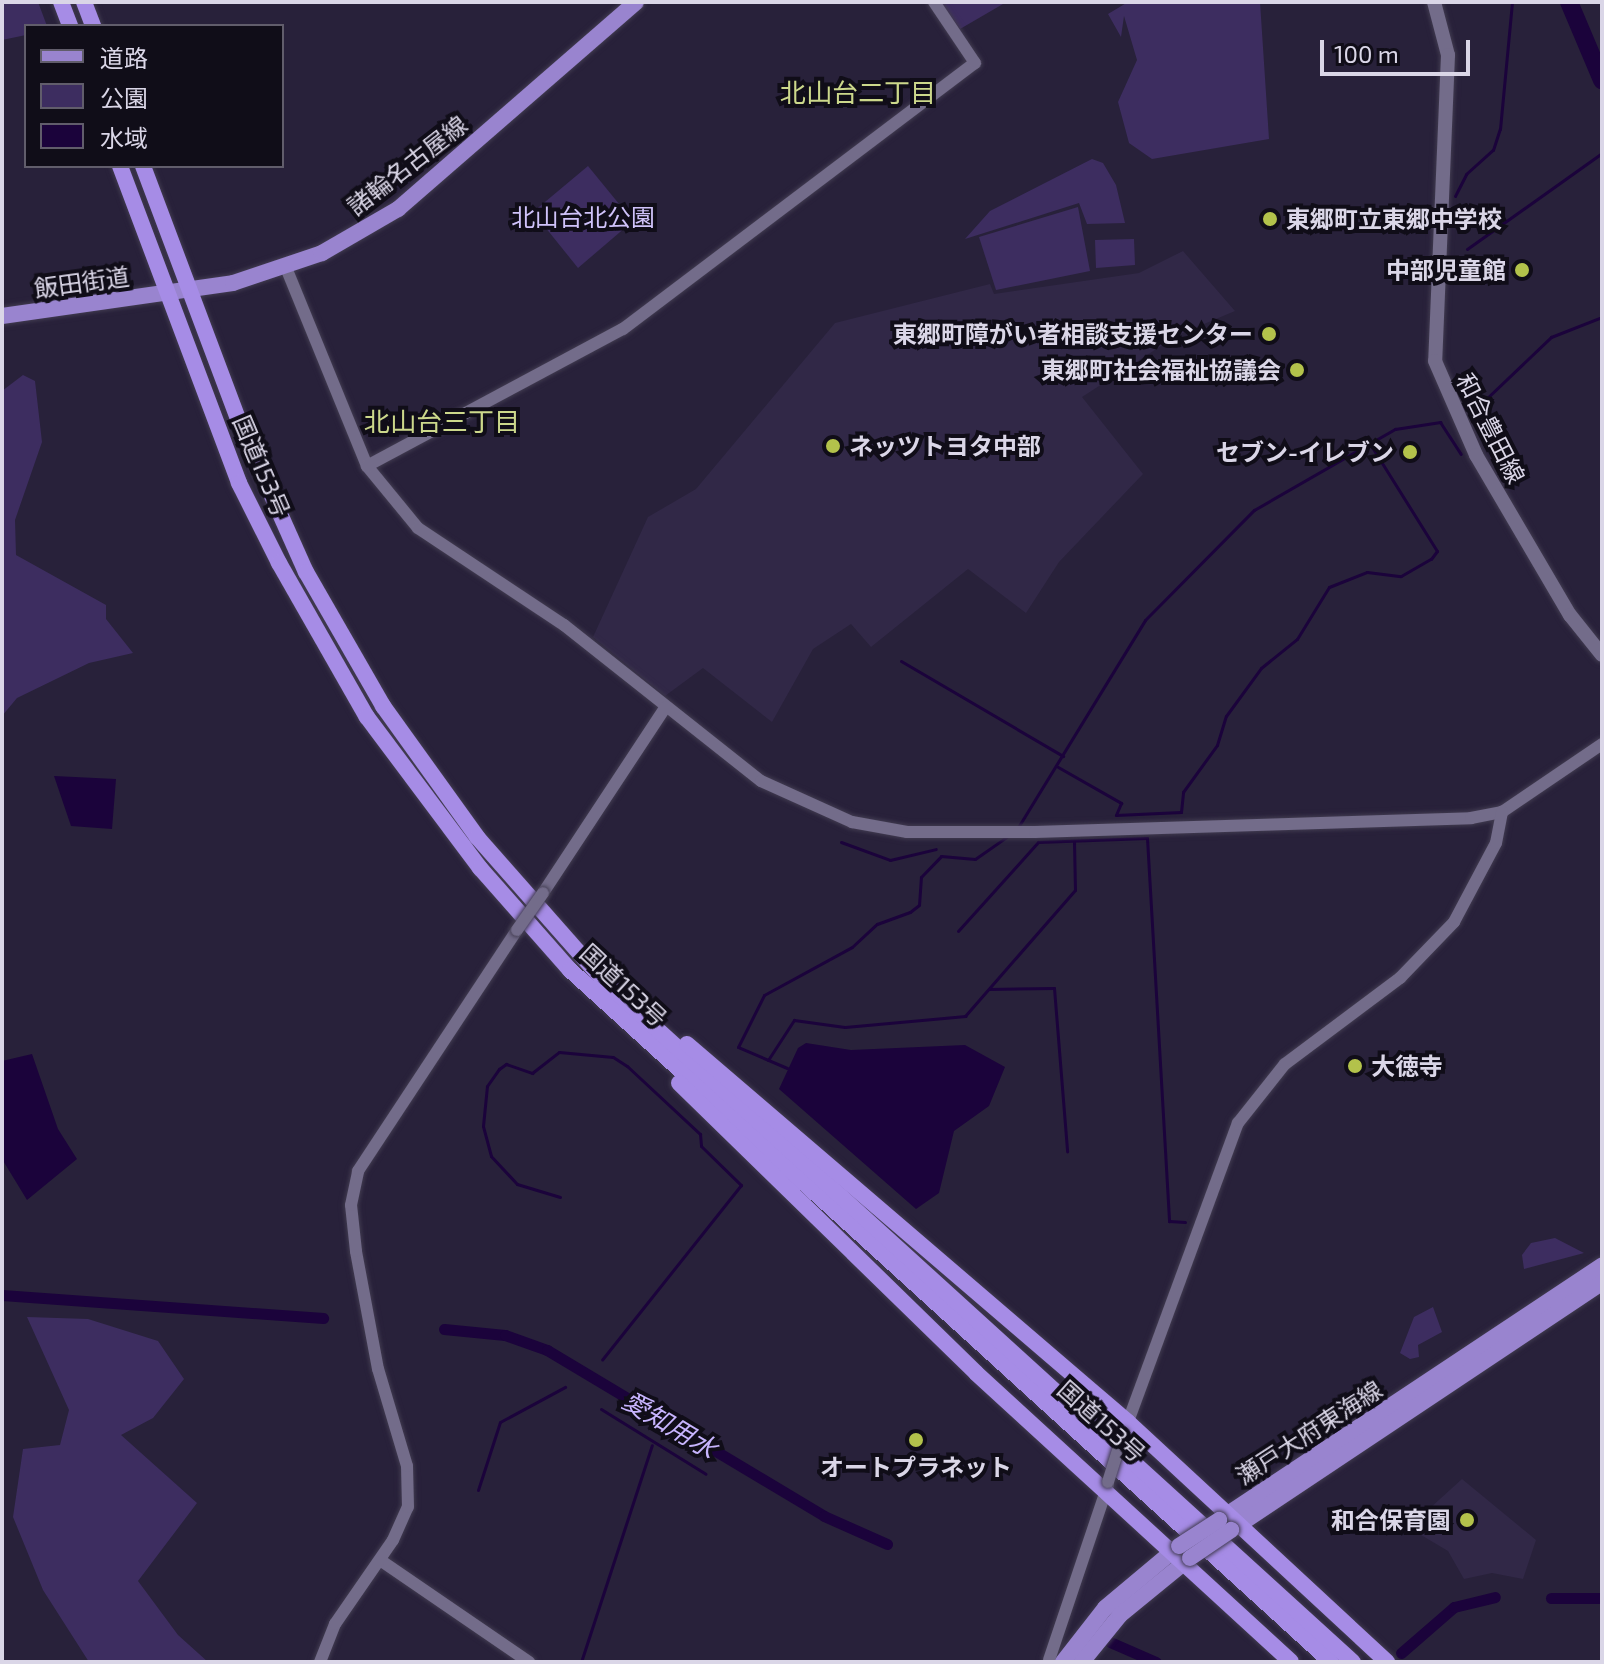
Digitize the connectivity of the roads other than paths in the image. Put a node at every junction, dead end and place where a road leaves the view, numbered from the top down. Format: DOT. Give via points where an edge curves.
graph roads {
  1 [pos="61,2"];
  2 [pos="84,2"];
  3 [pos="636,2"];
  4 [pos="934,2"];
  5 [pos="1434,2"];
  6 [pos="69,24"];
  7 [pos="92,24"];
  8 [pos="121,168"];
  9 [pos="144,168"];
  10 [pos="287,270"];
  11 [pos="188,291"];
  12 [pos="169,293"];
  13 [pos="2,316"];
  14 [pos="367,466"];
  15 [pos="1602,655"];
  16 [pos="665,708"];
  17 [pos="1602,744"];
  18 [pos="1502,812"];
  19 [pos="570,970"];
  20 [pos="599,972"];
  21 [pos="1602,1254"];
  22 [pos="1602,1266"];
  23 [pos="1602,1283"];
  24 [pos="1602,1295"];
  25 [pos="1471,1363"];
  26 [pos="1433,1378"];
  27 [pos="1431,1396"];
  28 [pos="1125,1428"];
  29 [pos="1108,1486"];
  30 [pos="1229,1523"];
  31 [pos="1180,1554"];
  32 [pos="380,1560"];
  33 [pos="1056,1661"];
  34 [pos="320,1662"];
  35 [pos="529,1662"];
  36 [pos="1082,1662"];
  37 [pos="1291,1662"];
  38 [pos="1331,1662"];
  39 [pos="1353,1662"];
  40 [pos="1387,1662"];
  1 -- 6 [label="highway"];
  2 -- 7 [label="highway"];
  3 -- 10 [label="main road, 諸輪名古屋線" via="398,209"];
  4 -- 14 [label="street" via="975,63 623,329"];
  5 -- 15 [label="main road, 和合豊田線" via="1448,55 1435,361 1476,455 1570,615"];
  8 -- 12 [label="highway, 国道153号"];
  9 -- 11 [label="highway, 国道153号"];
  10 -- 11 [label="main road, 諸輪名古屋線"];
  10 -- 14 [label="street"];
  11 -- 12 [label="main road, 諸輪名古屋線"];
  11 -- 20 [label="highway, 国道153号" via="267,491 362,673 477,837"];
  12 -- 13 [label="main road, 飯田街道"];
  12 -- 19 [label="highway, 国道153号" via="239,483 355,698 428,802"];
  14 -- 16 [label="street" via="418,528 564,625"];
  16 -- 18 [label="street" via="751,774 809,806 907,832 1230,830"];
  16 -- 32 [label="street, bridge" via="358,1171 351,1205 356,1251 409,1480 406,1516"];
  17 -- 18 [label="street"];
  18 -- 28 [label="street" via="1496,843 1454,922 1400,978 1285,1064 1238,1123"];
  19 -- 29 [label="highway" via="976,1373"];
  19 -- 38 [label="highway, 国道153号"];
  20 -- 28 [label="highway"];
  20 -- 39 [label="highway, 国道153号"];
  21 -- 26 [label="main road" via="1460,1350"];
  22 -- 25 [label="main road, 瀬戸大府東海線"];
  23 -- 25 [label="main road, 瀬戸大府東海線"];
  24 -- 27 [label="main road" via="1464,1386"];
  25 -- 26 [label="main road, 瀬戸大府東海線"];
  25 -- 27 [label="main road, 瀬戸大府東海線"];
  26 -- 30 [label="main road, 瀬戸大府東海線"];
  27 -- 30 [label="main road, 瀬戸大府東海線"];
  28 -- 29 [label="street, bridge"];
  28 -- 30 [label="highway"];
  29 -- 31 [label="highway"];
  29 -- 33 [label="street"];
  30 -- 31 [label="main road, 瀬戸大府東海線, bridge"];
  30 -- 40 [label="highway"];
  31 -- 33 [label="main road, 瀬戸大府東海線" via="1105,1608"];
  31 -- 36 [label="main road, 瀬戸大府東海線"];
  31 -- 37 [label="highway"];
  32 -- 34 [label="street" via="351,1597"];
  32 -- 35 [label="street"];
}
